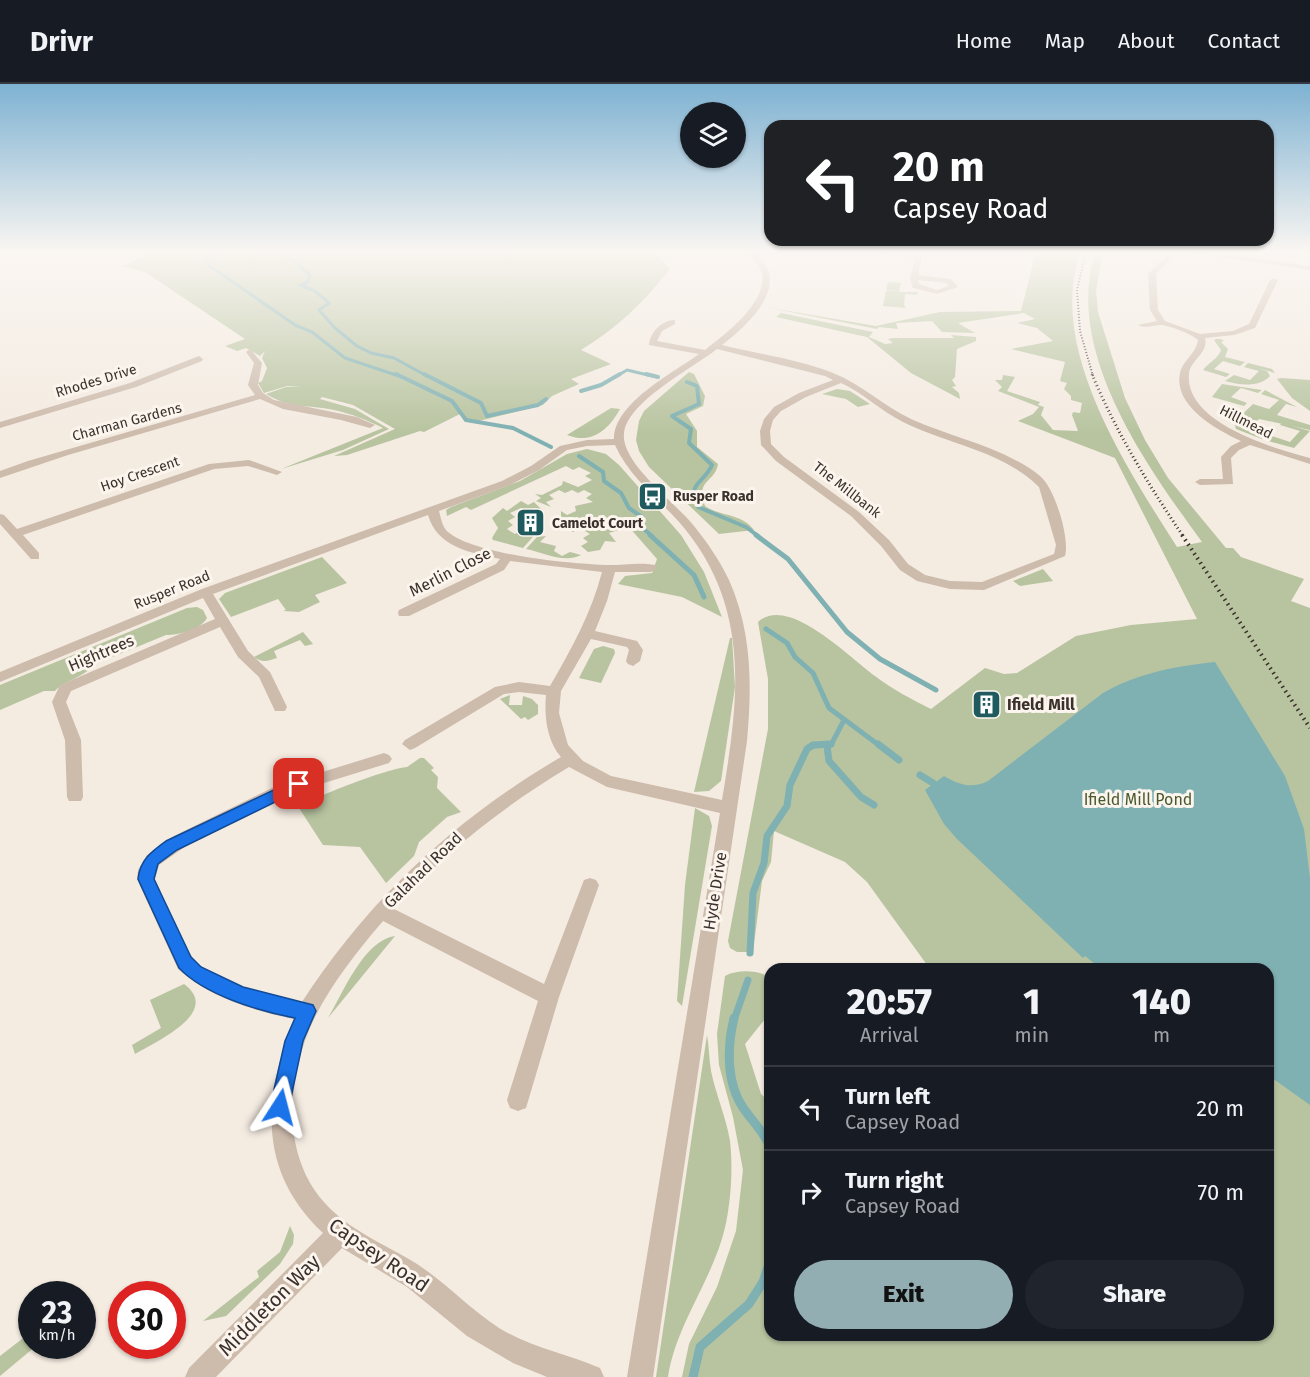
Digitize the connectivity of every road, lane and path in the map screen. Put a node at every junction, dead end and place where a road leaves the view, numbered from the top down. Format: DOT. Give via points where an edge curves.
graph roads {
  1 [pos="750,312"];
  2 [pos="1155,312"];
  3 [pos="1259,312"];
  4 [pos="672,322"];
  5 [pos="1162,323"];
  6 [pos="1142,325"];
  7 [pos="1200,336"];
  8 [pos="715,346"];
  9 [pos="250,352"];
  10 [pos="705,353"];
  11 [pos="199,359"];
  12 [pos="842,380"];
  13 [pos="261,396"];
  14 [pos="0,425"];
  15 [pos="370,425"];
  16 [pos="618,442"];
  17 [pos="1248,442"];
  18 [pos="1310,461"];
  19 [pos="277,472"];
  20 [pos="0,475"];
  21 [pos="1200,482"];
  22 [pos="433,511"];
  23 [pos="0,517"];
  24 [pos="15,534"];
  25 [pos="34,556"];
  26 [pos="508,556"];
  27 [pos="651,568"];
  28 [pos="609,570"];
  29 [pos="206,592"];
  30 [pos="404,613"];
  31 [pos="222,621"];
  32 [pos="587,634"];
  33 [pos="633,661"];
  34 [pos="0,677"];
  35 [pos="554,691"];
  36 [pos="280,706"];
  37 [pos="410,744"];
  38 [pos="384,759"];
  39 [pos="570,759"];
  40 [pos="75,797"];
  41 [pos="728,808"];
  42 [pos="590,885"];
  43 [pos="381,911"];
  44 [pos="549,997"];
  45 [pos="307,1011"];
  46 [pos="518,1100"];
  47 [pos="340,1233"];
  48 [pos="198,1377"];
  49 [pos="591,1377"];
  50 [pos="640,1377"];
  1 -- 8 [label="street"];
  2 -- 5 [label="street"];
  3 -- 7 [label="street" via="1252,326 1234,333"];
  4 -- 10 [label="street" via="659,330 652,343"];
  5 -- 6 [label="street"];
  5 -- 7 [label="street"];
  7 -- 17 [label="street, Hillmead" via="1200,350 1185,368 1186,387 1210,420"];
  8 -- 10 [label="street"];
  8 -- 12 [label="street, The Millbank"];
  9 -- 13 [label="street" via="258,363 253,385"];
  10 -- 16 [label="street" via="636,405 625,420"];
  11 -- 14 [label="street, Rhodes Drive" via="133,386"];
  12 -- 12 [label="street, The Millbank" via="906,420 1005,459 1035,478 1047,495 1062,545 1059,556 984,586 934,582 911,573 855,513 766,445 766,424 779,408"];
  13 -- 15 [label="street" via="290,410 348,416"];
  13 -- 20 [label="street, Charman Gardens"];
  16 -- 22 [label="street, Rusper Road" via="564,448 522,476"];
  16 -- 41 [label="street, Hyde Drive" via="630,463 705,548 736,611 744,688"];
  17 -- 18 [label="street, Hillmead"];
  17 -- 21 [label="street" via="1226,457 1229,482"];
  19 -- 24 [label="street, Hoy Crescent" via="249,463 213,466"];
  22 -- 26 [label="street" via="439,530 449,539"];
  22 -- 29 [label="street, Rusper Road"];
  23 -- 24 [label="street"];
  24 -- 25 [label="street"];
  26 -- 28 [label="street"];
  26 -- 30 [label="street, Merlin Close" via="500,567"];
  27 -- 28 [label="street"];
  28 -- 32 [label="street"];
  29 -- 31 [label="street"];
  29 -- 34 [label="street, Rusper Road"];
  31 -- 36 [label="street" via="243,654 265,675"];
  31 -- 40 [label="street, Hightrees" via="65,688 59,702 73,740"];
  32 -- 33 [label="street" via="632,644 636,650"];
  32 -- 35 [label="street"];
  35 -- 37 [label="street" via="519,687 500,690"];
  35 -- 39 [label="street" via="554,725 561,747"];
  38 -- 45 [label="street" via="280,791 172,845 147,870 146,879 185,963 195,973 273,1006"];
  39 -- 41 [label="street" via="586,771 617,783"];
  39 -- 43 [label="street, Galahad Road" via="514,793 452,840"];
  41 -- 50 [label="street, Hyde Drive"];
  42 -- 44 [label="street"];
  43 -- 44 [label="street"];
  43 -- 45 [label="street, Galahad Road"];
  44 -- 46 [label="street"];
  45 -- 47 [label="street, Capsey Road" via="285,1074 281,1137 301,1192"];
  47 -- 48 [label="street, Middleton Way"];
  47 -- 49 [label="street, Capsey Road" via="413,1276 489,1338 525,1358"];
}
